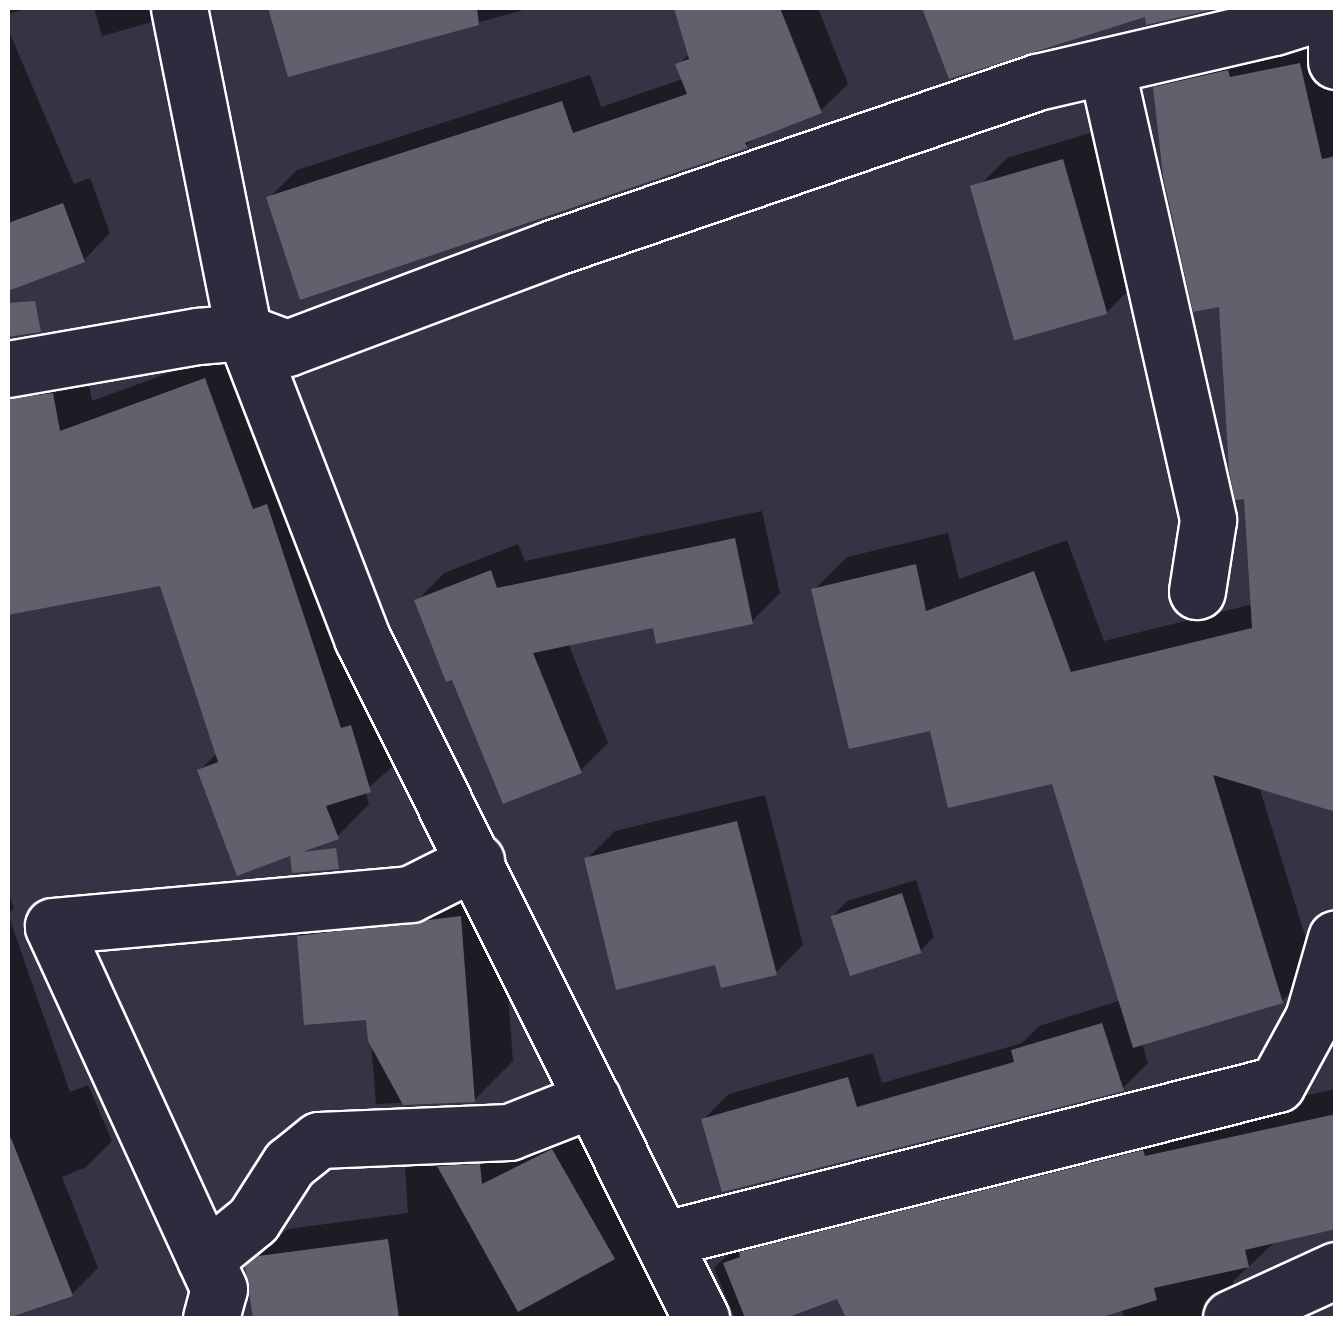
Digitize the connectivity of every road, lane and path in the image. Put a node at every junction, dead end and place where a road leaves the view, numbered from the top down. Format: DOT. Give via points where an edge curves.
graph roads {
  1 [pos="180,8"];
  2 [pos="1334,8"];
  3 [pos="1336,26"];
  4 [pos="1336,62"];
  5 [pos="1106,66"];
  6 [pos="244,332"];
  7 [pos="8,369"];
  8 [pos="1196,591"];
  9 [pos="476,861"];
  10 [pos="1336,938"];
  11 [pos="593,1099"];
  12 [pos="664,1239"];
  13 [pos="205,1259"];
  14 [pos="1336,1270"];
  15 [pos="212,1318"];
  16 [pos="701,1318"];
  17 [pos="1231,1318"];
  1 -- 6 [label="street"];
  2 -- 5 [label="street"];
  3 -- 4 [label="street"];
  5 -- 6 [label="street" via="1038,82 568,243 287,348"];
  5 -- 8 [label="street" via="1208,520"];
  6 -- 7 [label="street"];
  6 -- 9 [label="street" via="362,638"];
  9 -- 11 [label="street"];
  9 -- 13 [label="street" via="410,894 52,926"];
  10 -- 12 [label="street" via="1313,1018 1276,1084"];
  11 -- 12 [label="street"];
  11 -- 13 [label="street" via="509,1132 319,1140 289,1164 253,1220"];
  12 -- 16 [label="street"];
  13 -- 15 [label="street" via="219,1289"];
  14 -- 17 [label="street"];
}
